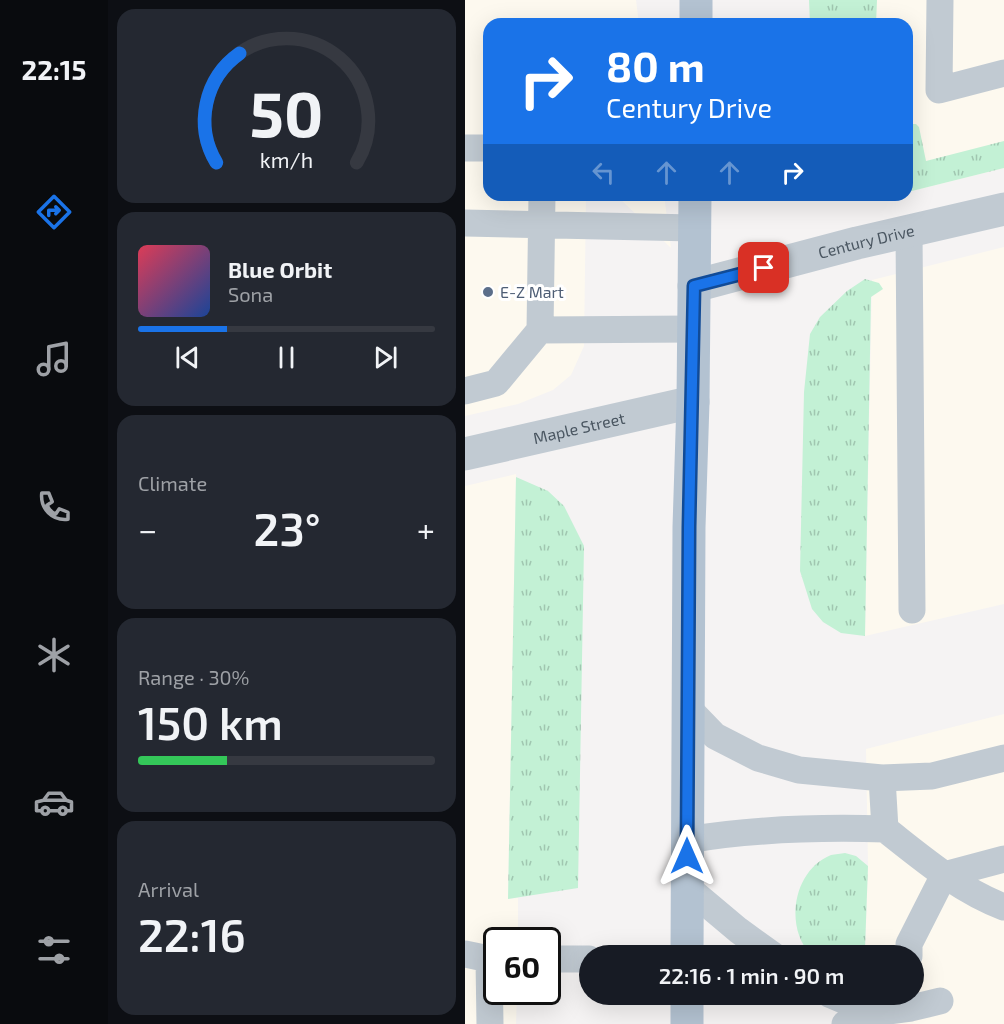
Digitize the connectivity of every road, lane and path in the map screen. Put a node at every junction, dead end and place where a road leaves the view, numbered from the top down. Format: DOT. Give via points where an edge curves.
graph roads {
  1 [pos="696,0"];
  2 [pos="940,0"];
  3 [pos="696,18"];
  4 [pos="1004,73"];
  5 [pos="465,148"];
  6 [pos="483,148"];
  7 [pos="542,201"];
  8 [pos="695,201"];
  9 [pos="1004,209"];
  10 [pos="465,223"];
  11 [pos="543,224"];
  12 [pos="694,228"];
  13 [pos="909,232"];
  14 [pos="694,286"];
  15 [pos="693,329"];
  16 [pos="540,330"];
  17 [pos="465,391"];
  18 [pos="693,402"];
  19 [pos="465,454"];
  20 [pos="912,610"];
  21 [pos="688,708"];
  22 [pos="1004,758"];
  23 [pos="882,778"];
  24 [pos="885,829"];
  25 [pos="687,840"];
  26 [pos="1004,859"];
  27 [pos="943,875"];
  28 [pos="688,888"];
  29 [pos="1004,908"];
  30 [pos="687,945"];
  31 [pos="759,945"];
  32 [pos="909,945"];
  33 [pos="561,959"];
  34 [pos="579,960"];
  35 [pos="940,1001"];
  36 [pos="488,1005"];
  37 [pos="687,1005"];
  38 [pos="855,1005"];
  39 [pos="912,1009"];
  40 [pos="874,1013"];
  41 [pos="490,1024"];
  42 [pos="687,1024"];
  43 [pos="845,1024"];
  1 -- 3 [label="main road"];
  2 -- 4 [label="lane" via="939,90"];
  5 -- 6 [label="lane"];
  7 -- 11 [label="lane"];
  8 -- 12 [label="main road"];
  9 -- 13 [label="street, Century Drive"];
  10 -- 11 [label="lane"];
  11 -- 12 [label="lane"];
  11 -- 16 [label="lane"];
  12 -- 14 [label="main road"];
  13 -- 14 [label="street, Century Drive"];
  13 -- 20 [label="lane"];
  14 -- 15 [label="main road"];
  15 -- 16 [label="lane"];
  15 -- 18 [label="main road"];
  16 -- 17 [label="lane" via="496,383"];
  18 -- 19 [label="street, Maple Street"];
  18 -- 21 [label="main road"];
  21 -- 23 [label="lane" via="715,736 758,758 799,770"];
  21 -- 25 [label="main road"];
  22 -- 23 [label="lane" via="932,776"];
  23 -- 24 [label="lane"];
  24 -- 25 [label="lane" via="814,827"];
  24 -- 27 [label="lane"];
  25 -- 28 [label="main road"];
  26 -- 27 [label="lane"];
  27 -- 29 [label="lane"];
  27 -- 32 [label="lane"];
  28 -- 30 [label="main road"];
  28 -- 31 [label="lane"];
  33 -- 34 [label="lane"];
  35 -- 39 [label="lane"];
  36 -- 41 [label="lane"];
  37 -- 42 [label="main road"];
  38 -- 40 [label="lane"];
  39 -- 40 [label="lane"];
  40 -- 43 [label="lane"];
}
